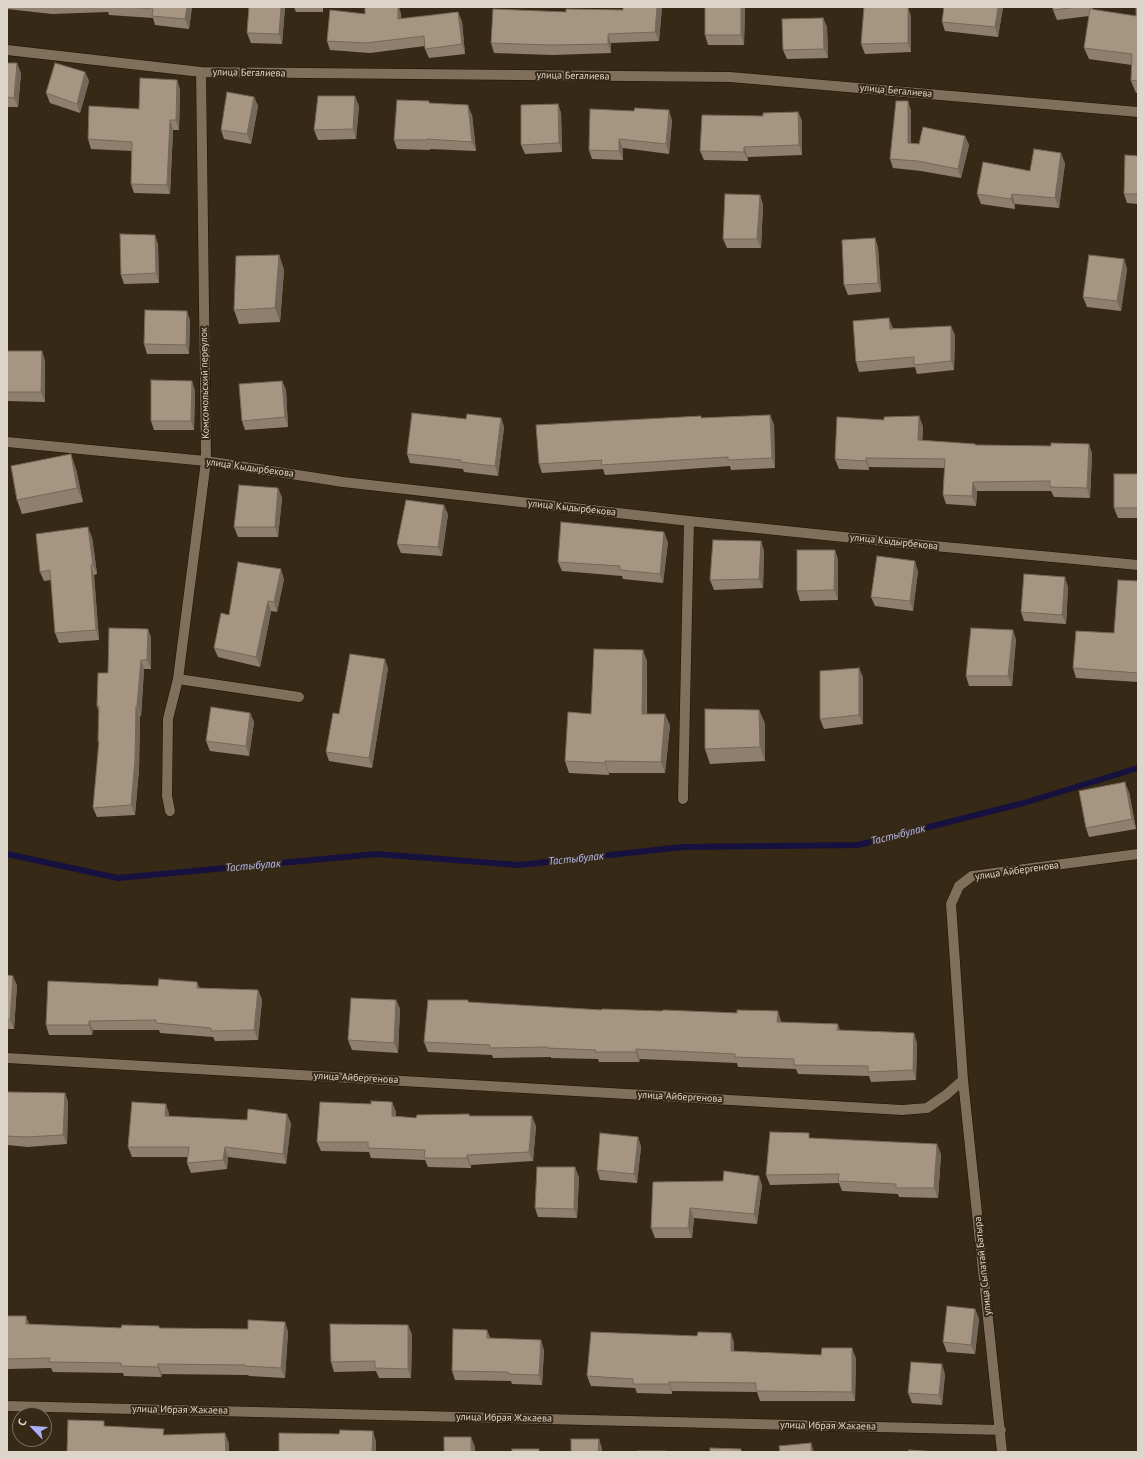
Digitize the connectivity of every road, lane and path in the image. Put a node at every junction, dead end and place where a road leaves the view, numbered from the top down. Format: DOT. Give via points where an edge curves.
graph roads {
  1 [pos="7,50"];
  2 [pos="201,72"];
  3 [pos="1138,112"];
  4 [pos="7,442"];
  5 [pos="206,461"];
  6 [pos="689,521"];
  7 [pos="1138,565"];
  8 [pos="178,679"];
  9 [pos="299,697"];
  10 [pos="683,799"];
  11 [pos="170,811"];
  12 [pos="1138,854"];
  13 [pos="7,1058"];
  14 [pos="963,1080"];
  15 [pos="7,1406"];
  16 [pos="1001,1430"];
  17 [pos="1002,1452"];
  1 -- 2 [label="street, улица Бегалиева"];
  2 -- 3 [label="street, улица Бегалиева" via="730,77"];
  2 -- 5 [label="street, Комсомольский переулок"];
  4 -- 5 [label="street, улица Кыдырбекова"];
  5 -- 6 [label="street, улица Кыдырбекова" via="343,482"];
  5 -- 8 [label="street, Комсомольский переулок"];
  6 -- 7 [label="street, улица Кыдырбекова"];
  6 -- 10 [label="street"];
  8 -- 9 [label="street"];
  8 -- 11 [label="street, Комсомольский переулок" via="168,719 167,796"];
  12 -- 14 [label="street, улица Айбергенова" via="972,876 958,886 951,904"];
  13 -- 14 [label="street, улица Айбергенова" via="902,1110 927,1108"];
  14 -- 16 [label="street, улица Сыпатай Батыра"];
  15 -- 16 [label="street, улица Ибрая Жакаева"];
  16 -- 17 [label="street, улица Сыпатай Батыра"];
}
